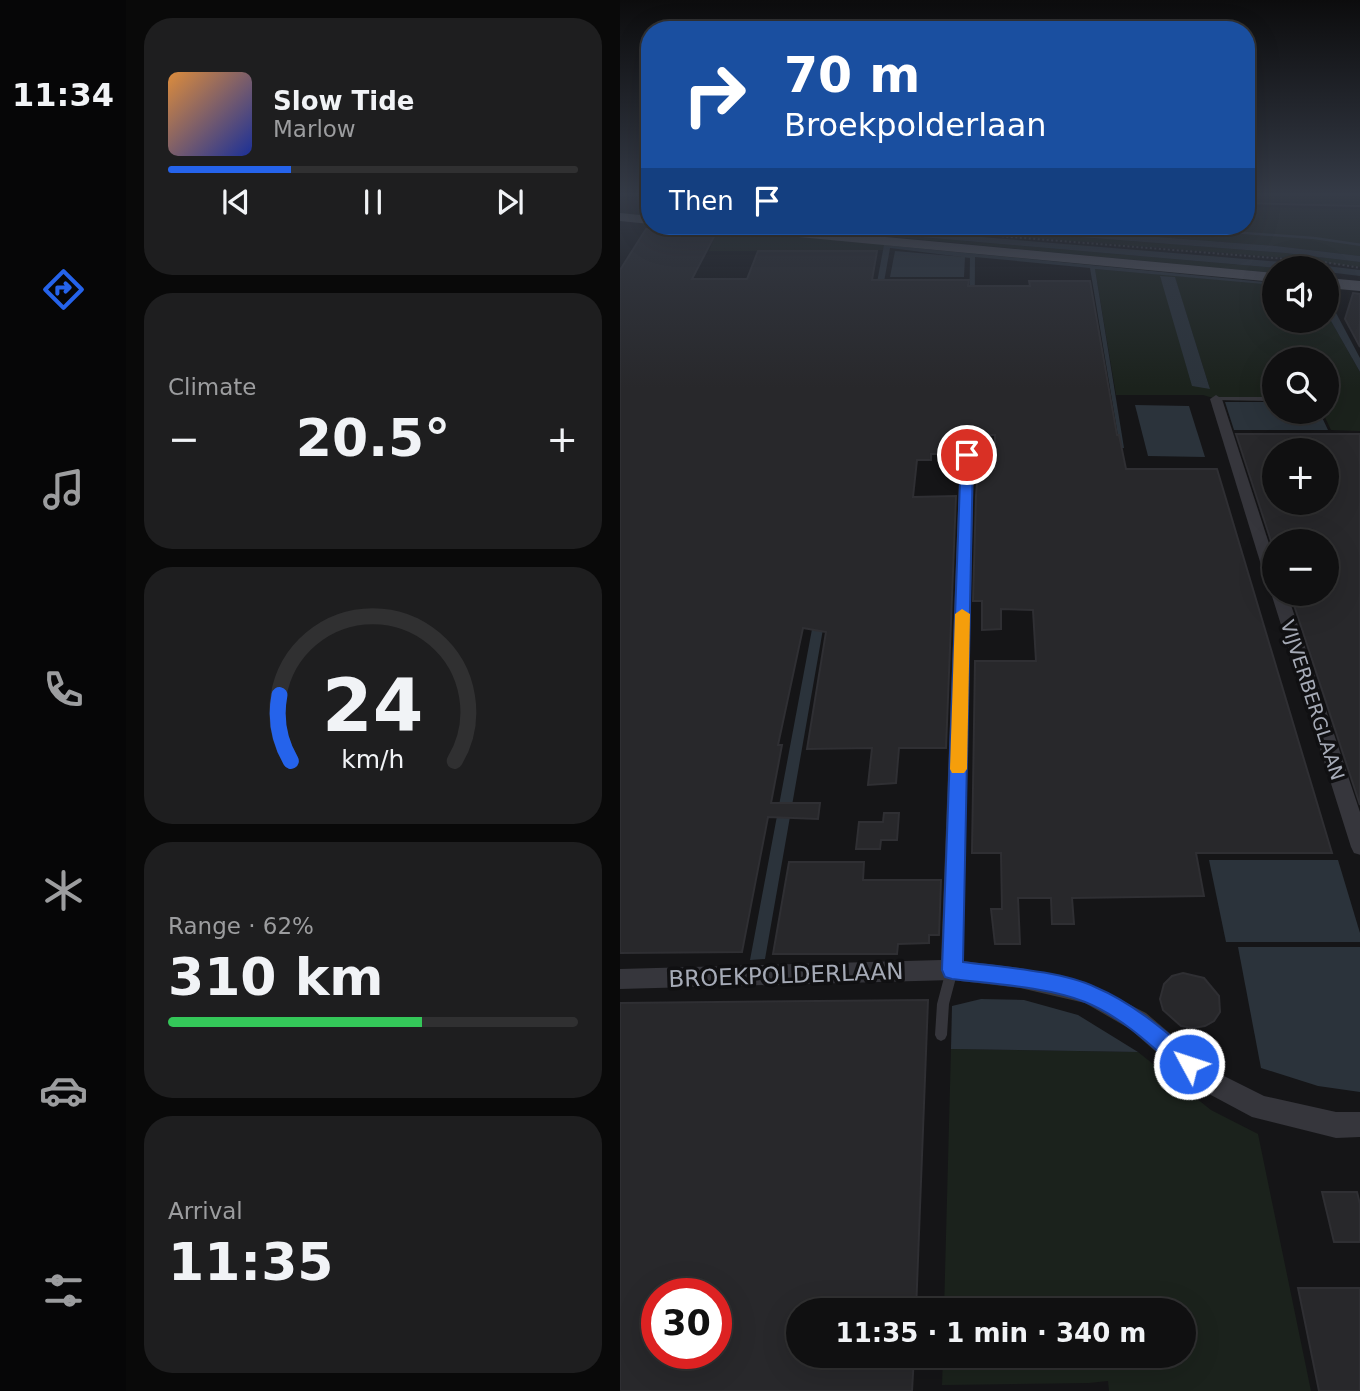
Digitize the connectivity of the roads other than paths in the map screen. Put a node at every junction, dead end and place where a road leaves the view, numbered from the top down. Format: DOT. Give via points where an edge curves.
graph roads {
  1 [pos="1075,258"];
  2 [pos="1088,258"];
  3 [pos="1262,275"];
  4 [pos="1262,275"];
  5 [pos="1339,282"];
  6 [pos="1360,284"];
  7 [pos="1262,398"];
  8 [pos="1216,399"];
  9 [pos="967,455"];
  10 [pos="1262,543"];
  11 [pos="1283,606"];
  12 [pos="1360,847"];
  13 [pos="952,970"];
  14 [pos="620,979"];
  15 [pos="941,1035"];
  16 [pos="1360,1124"];
  1 -- 3 [label="main road"];
  2 -- 4 [label="main road"];
  5 -- 6 [label="main road"];
  7 -- 8 [label="lane"];
  8 -- 10 [label="street"];
  9 -- 13 [label="street"];
  11 -- 12 [label="street, VIJVERBERGLAAN"];
  13 -- 14 [label="street, BROEKPOLDERLAAN"];
  13 -- 15 [label="lane"];
  13 -- 16 [label="street, BROEKPOLDERLAAN" via="1020,978 1089,994 1138,1021 1205,1079 1260,1108 1336,1125"];
}
